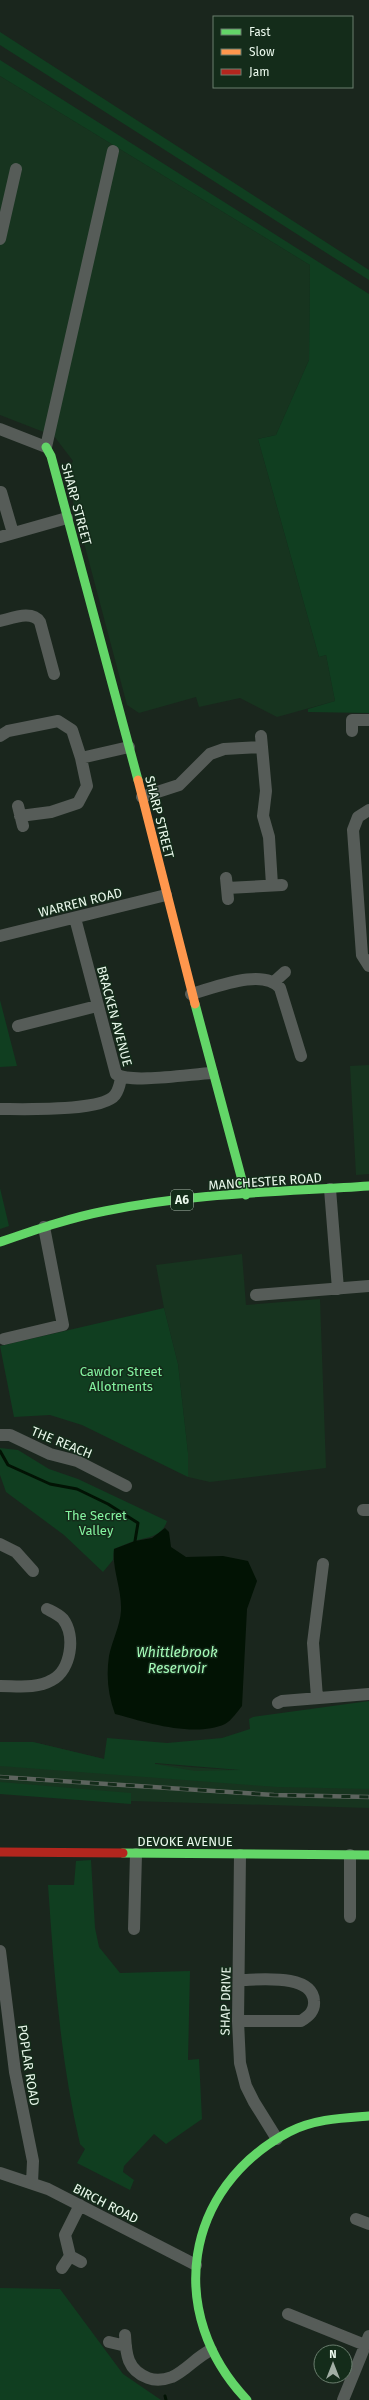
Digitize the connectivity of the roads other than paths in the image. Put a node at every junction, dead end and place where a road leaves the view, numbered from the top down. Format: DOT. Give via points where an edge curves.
graph roads {
  1 [pos="113,151"];
  2 [pos="16,169"];
  3 [pos="0,239"];
  4 [pos="0,429"];
  5 [pos="46,447"];
  6 [pos="1,492"];
  7 [pos="67,518"];
  8 [pos="13,533"];
  9 [pos="0,537"];
  10 [pos="0,621"];
  11 [pos="54,674"];
  12 [pos="369,720"];
  13 [pos="352,731"];
  14 [pos="0,736"];
  15 [pos="129,746"];
  16 [pos="81,758"];
  17 [pos="142,797"];
  18 [pos="369,810"];
  19 [pos="20,816"];
  20 [pos="227,888"];
  21 [pos="363,894"];
  22 [pos="166,895"];
  23 [pos="75,918"];
  24 [pos="0,936"];
  25 [pos="369,966"];
  26 [pos="285,972"];
  27 [pos="275,982"];
  28 [pos="191,994"];
  29 [pos="97,1006"];
  30 [pos="18,1026"];
  31 [pos="301,1056"];
  32 [pos="212,1073"];
  33 [pos="121,1078"];
  34 [pos="0,1109"];
  35 [pos="369,1186"];
  36 [pos="330,1189"];
  37 [pos="246,1195"];
  38 [pos="44,1227"];
  39 [pos="0,1242"];
  40 [pos="369,1286"];
  41 [pos="338,1289"];
  42 [pos="256,1294"];
  43 [pos="4,1338"];
  44 [pos="0,1435"];
  45 [pos="126,1486"];
  46 [pos="0,1544"];
  47 [pos="31,1564"];
  48 [pos="323,1564"];
  49 [pos="47,1609"];
  50 [pos="0,1686"];
  51 [pos="369,1694"];
  52 [pos="317,1698"];
  53 [pos="278,1703"];
  54 [pos="0,1852"];
  55 [pos="136,1854"];
  56 [pos="240,1855"];
  57 [pos="350,1855"];
  58 [pos="369,1855"];
  59 [pos="350,1917"];
  60 [pos="134,1929"];
  61 [pos="0,1951"];
  62 [pos="239,1980"];
  63 [pos="238,2021"];
  64 [pos="369,2116"];
  65 [pos="276,2139"];
  66 [pos="0,2173"];
  67 [pos="32,2183"];
  68 [pos="80,2206"];
  69 [pos="356,2219"];
  70 [pos="369,2224"];
  71 [pos="70,2256"];
  72 [pos="81,2262"];
  73 [pos="196,2265"];
  74 [pos="62,2268"];
  75 [pos="288,2314"];
  76 [pos="367,2341"];
  77 [pos="109,2342"];
  78 [pos="211,2350"];
  79 [pos="247,2400"];
  80 [pos="343,2400"];
  1 -- 5 [label="street"];
  2 -- 3 [label="street"];
  4 -- 5 [label="street"];
  5 -- 7 [label="street, SHARP STREET" via="51,456"];
  6 -- 8 [label="street"];
  7 -- 8 [label="street"];
  7 -- 15 [label="street, SHARP STREET"];
  8 -- 9 [label="street"];
  10 -- 11 [label="street" via="28,616 37,618"];
  12 -- 13 [label="street" via="352,720"];
  14 -- 16 [label="street" via="8,731 58,721 72,730"];
  15 -- 16 [label="street"];
  15 -- 17 [label="street, SHARP STREET"];
  16 -- 19 [label="street" via="87,786 78,803 51,812"];
  17 -- 20 [label="street" via="179,785 210,754 261,741 266,791 263,816 277,885"];
  17 -- 22 [label="street, SHARP STREET"];
  18 -- 21 [label="street" via="358,816 353,825"];
  21 -- 25 [label="street" via="362,955"];
  22 -- 23 [label="street, WARREN ROAD"];
  22 -- 28 [label="street, SHARP STREET"];
  23 -- 24 [label="street, WARREN ROAD"];
  23 -- 29 [label="street, BRACKEN AVENUE"];
  26 -- 27 [label="street"];
  27 -- 28 [label="street" via="253,978"];
  27 -- 31 [label="street" via="280,988"];
  28 -- 32 [label="street, SHARP STREET"];
  29 -- 30 [label="street"];
  29 -- 33 [label="street, BRACKEN AVENUE" via="113,1069"];
  32 -- 33 [label="street, BRACKEN AVENUE"];
  32 -- 37 [label="street, SHARP STREET"];
  33 -- 34 [label="street" via="118,1090 109,1100 62,1108"];
  35 -- 36 [label="street, MANCHESTER ROAD / A6"];
  36 -- 37 [label="street, MANCHESTER ROAD / A6"];
  36 -- 41 [label="street"];
  37 -- 38 [label="street, MANCHESTER ROAD / A6" via="120,1208"];
  38 -- 39 [label="street, MANCHESTER ROAD / A6"];
  38 -- 43 [label="street" via="63,1325"];
  40 -- 41 [label="street"];
  41 -- 42 [label="street"];
  44 -- 45 [label="street, THE REACH" via="10,1435 50,1454 114,1475"];
  46 -- 47 [label="street"];
  48 -- 52 [label="street" via="324,1588 313,1643"];
  49 -- 50 [label="street" via="64,1615 69,1634 67,1663 54,1679 28,1687"];
  51 -- 52 [label="street"];
  52 -- 53 [label="street"];
  54 -- 55 [label="street, DEVOKE AVENUE"];
  55 -- 56 [label="street, DEVOKE AVENUE"];
  55 -- 60 [label="street"];
  56 -- 57 [label="street, DEVOKE AVENUE"];
  56 -- 62 [label="street, SHAP DRIVE"];
  57 -- 58 [label="street, DEVOKE AVENUE"];
  57 -- 59 [label="street"];
  61 -- 67 [label="street, POPLAR ROAD" via="15,2072 33,2161"];
  62 -- 63 [label="street, SHAP DRIVE"];
  62 -- 63 [label="street" via="296,1981 308,1988 313,1994 314,2002 309,2016 302,2021"];
  63 -- 65 [label="street, SHAP DRIVE" via="240,2063 246,2086"];
  64 -- 65 [label="street" via="313,2122"];
  65 -- 73 [label="street" via="250,2158 217,2200 203,2230"];
  66 -- 67 [label="street, BIRCH ROAD"];
  67 -- 68 [label="street, BIRCH ROAD"];
  68 -- 71 [label="street" via="66,2235"];
  68 -- 73 [label="street, BIRCH ROAD"];
  69 -- 70 [label="street"];
  71 -- 72 [label="street"];
  71 -- 74 [label="street"];
  73 -- 78 [label="street" via="198,2314"];
  75 -- 76 [label="street"];
  76 -- 80 [label="street"];
  77 -- 78 [label="street" via="126,2340 128,2359 135,2371 142,2376 159,2380 172,2377"];
  78 -- 79 [label="street" via="229,2380"];
}
